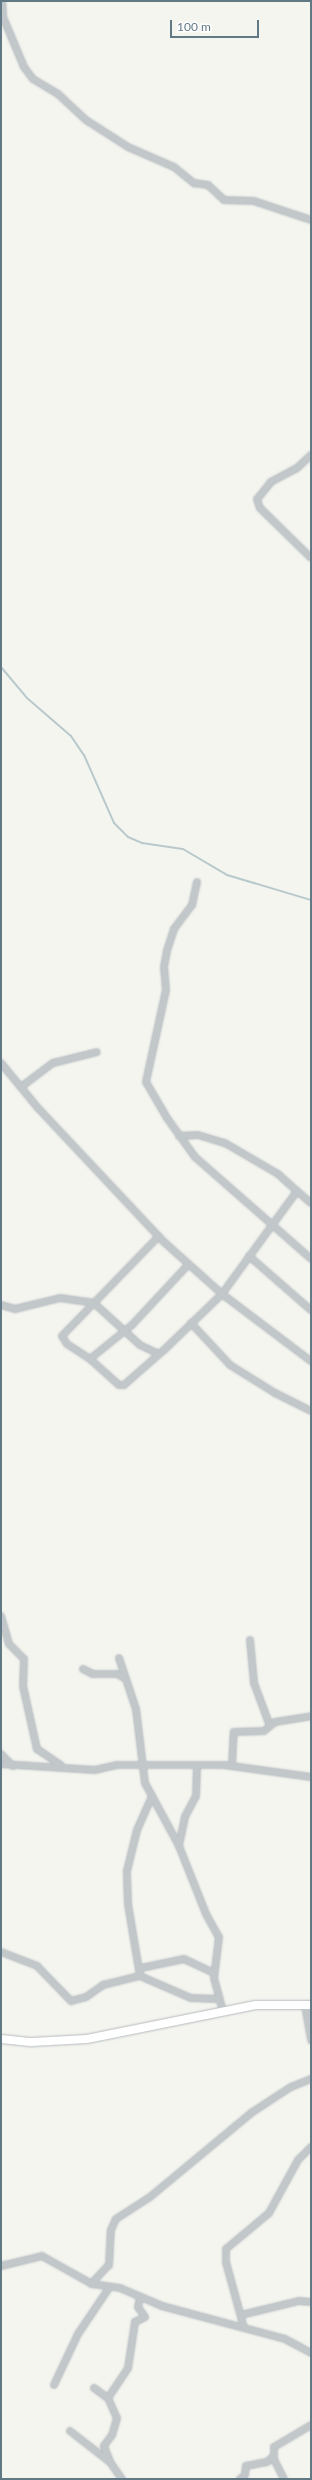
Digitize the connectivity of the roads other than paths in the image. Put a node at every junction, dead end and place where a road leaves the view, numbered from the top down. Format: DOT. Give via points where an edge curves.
graph roads {
  1 [pos="2,1"];
  2 [pos="311,220"];
  3 [pos="311,455"];
  4 [pos="311,558"];
  5 [pos="197,882"];
  6 [pos="97,1052"];
  7 [pos="1,1063"];
  8 [pos="21,1087"];
  9 [pos="179,1136"];
  10 [pos="297,1191"];
  11 [pos="311,1203"];
  12 [pos="272,1224"];
  13 [pos="158,1236"];
  14 [pos="249,1256"];
  15 [pos="311,1259"];
  16 [pos="188,1265"];
  17 [pos="222,1294"];
  18 [pos="94,1303"];
  19 [pos="1,1305"];
  20 [pos="311,1310"];
  21 [pos="191,1323"];
  22 [pos="123,1330"];
  23 [pos="159,1354"];
  24 [pos="90,1359"];
  25 [pos="311,1360"];
  26 [pos="311,1410"];
  27 [pos="1,1616"];
  28 [pos="250,1640"];
  29 [pos="119,1658"];
  30 [pos="83,1669"];
  31 [pos="124,1678"];
  32 [pos="311,1716"];
  33 [pos="270,1726"];
  34 [pos="1,1754"];
  35 [pos="1,1764"];
  36 [pos="144,1765"];
  37 [pos="13,1766"];
  38 [pos="232,1766"];
  39 [pos="63,1767"];
  40 [pos="197,1767"];
  41 [pos="311,1777"];
  42 [pos="152,1796"];
  43 [pos="179,1846"];
  44 [pos="1,1952"];
  45 [pos="141,1968"];
  46 [pos="214,1973"];
  47 [pos="140,1976"];
  48 [pos="219,1999"];
  49 [pos="308,2005"];
  50 [pos="223,2011"];
  51 [pos="1,2039"];
  52 [pos="311,2040"];
  53 [pos="311,2079"];
  54 [pos="311,2147"];
  55 [pos="1,2266"];
  56 [pos="91,2284"];
  57 [pos="109,2288"];
  58 [pos="140,2297"];
  59 [pos="311,2302"];
  60 [pos="241,2315"];
  61 [pos="244,2328"];
  62 [pos="311,2353"];
  63 [pos="54,2385"];
  64 [pos="94,2388"];
  65 [pos="108,2398"];
  66 [pos="311,2425"];
  67 [pos="70,2431"];
  68 [pos="274,2456"];
  69 [pos="110,2462"];
  70 [pos="122,2479"];
  71 [pos="240,2479"];
  72 [pos="284,2479"];
  1 -- 2 [label="street" via="4,17 24,67 33,79 58,94 86,120 128,146 174,167 194,183 208,185 224,200 254,201"];
  3 -- 4 [label="street" via="297,468 271,482 257,499 260,508"];
  5 -- 9 [label="street" via="192,904 174,929 167,951 166,990 145,1078"];
  6 -- 8 [label="street" via="52,1063"];
  7 -- 8 [label="street"];
  8 -- 13 [label="street"];
  9 -- 10 [label="street" via="198,1135 225,1143 278,1174"];
  9 -- 12 [label="street" via="219,1180"];
  10 -- 11 [label="street"];
  10 -- 12 [label="street"];
  12 -- 14 [label="street"];
  12 -- 15 [label="street"];
  13 -- 16 [label="street"];
  13 -- 18 [label="street"];
  14 -- 17 [label="street"];
  14 -- 20 [label="street"];
  16 -- 17 [label="street"];
  16 -- 22 [label="street" via="135,1322"];
  17 -- 21 [label="street"];
  17 -- 25 [label="street"];
  18 -- 19 [label="street" via="60,1298 15,1309"];
  18 -- 22 [label="street"];
  18 -- 24 [label="street" via="62,1336 67,1344"];
  21 -- 23 [label="street"];
  21 -- 26 [label="street" via="230,1364 274,1392"];
  22 -- 23 [label="street" via="140,1345"];
  22 -- 24 [label="street"];
  23 -- 24 [label="street" via="121,1386"];
  27 -- 39 [label="street" via="9,1644 24,1659 23,1686 37,1749"];
  28 -- 33 [label="street" via="254,1683"];
  29 -- 31 [label="street"];
  30 -- 31 [label="street" via="93,1674 117,1674"];
  31 -- 36 [label="street" via="136,1710"];
  32 -- 33 [label="street"];
  33 -- 38 [label="street" via="264,1731 234,1732"];
  34 -- 37 [label="street"];
  35 -- 37 [label="street"];
  36 -- 39 [label="street" via="95,1770"];
  36 -- 40 [label="street"];
  36 -- 42 [label="street" via="145,1783"];
  37 -- 39 [label="street"];
  38 -- 40 [label="street"];
  38 -- 41 [label="street"];
  40 -- 43 [label="street" via="196,1796 185,1817"];
  42 -- 43 [label="street"];
  42 -- 45 [label="street" via="137,1830 127,1871 131,1925"];
  43 -- 46 [label="street" via="206,1914 220,1937"];
  44 -- 47 [label="street" via="37,1966 70,2001 86,1997 103,1985"];
  45 -- 46 [label="street" via="184,1959"];
  45 -- 47 [label="street"];
  46 -- 48 [label="street"];
  47 -- 48 [label="street" via="191,1998"];
  48 -- 50 [label="street"];
  49 -- 50 [label="main road" via="256,2005"];
  49 -- 52 [label="street"];
  50 -- 51 [label="main road" via="87,2039 32,2042"];
  53 -- 56 [label="street" via="291,2087 251,2113 150,2197 116,2219 111,2230 109,2265"];
  54 -- 60 [label="street" via="298,2160 268,2213 226,2249 226,2262"];
  55 -- 56 [label="street" via="42,2256"];
  56 -- 57 [label="street"];
  57 -- 58 [label="street" via="120,2288"];
  57 -- 63 [label="street" via="78,2334"];
  58 -- 61 [label="street"];
  58 -- 65 [label="street" via="138,2307 146,2318 135,2322 128,2368"];
  59 -- 60 [label="street" via="299,2301"];
  60 -- 61 [label="street"];
  61 -- 62 [label="street" via="285,2339"];
  64 -- 65 [label="street"];
  65 -- 69 [label="street" via="117,2420 104,2446"];
  66 -- 68 [label="street" via="277,2444"];
  67 -- 69 [label="street"];
  68 -- 71 [label="street" via="267,2462 246,2466 246,2475"];
  68 -- 72 [label="street"];
  69 -- 70 [label="street"];
}
